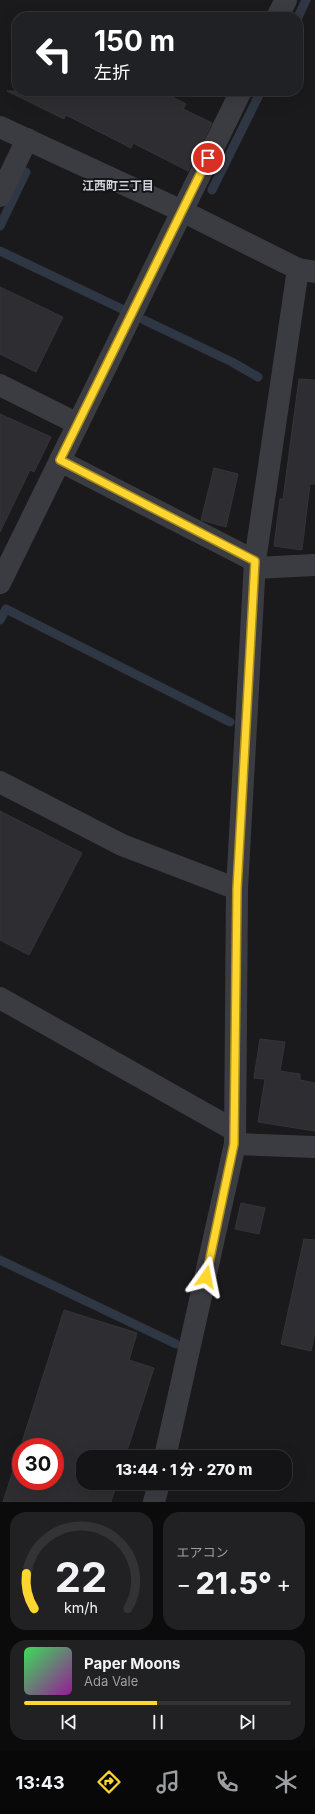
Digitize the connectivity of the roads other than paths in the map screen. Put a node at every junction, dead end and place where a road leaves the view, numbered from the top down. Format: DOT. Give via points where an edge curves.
graph roads {
  1 [pos="286,0"];
  2 [pos="280,12"];
  3 [pos="239,96"];
  4 [pos="0,127"];
  5 [pos="27,139"];
  6 [pos="0,196"];
  7 [pos="182,211"];
  8 [pos="306,270"];
  9 [pos="0,385"];
  10 [pos="78,424"];
  11 [pos="60,460"];
  12 [pos="255,564"];
  13 [pos="315,565"];
  14 [pos="0,582"];
  15 [pos="0,782"];
  16 [pos="237,889"];
  17 [pos="0,998"];
  18 [pos="234,1137"];
  19 [pos="315,1147"];
  20 [pos="167,1450"];
  21 [pos="157,1490"];
  22 [pos="154,1502"];
  1 -- 2 [label="street"];
  3 -- 7 [label="street"];
  4 -- 5 [label="street"];
  5 -- 6 [label="street"];
  5 -- 7 [label="street"];
  7 -- 8 [label="street"];
  7 -- 10 [label="street"];
  8 -- 12 [label="street"];
  9 -- 10 [label="street"];
  10 -- 11 [label="street"];
  11 -- 12 [label="street"];
  11 -- 14 [label="street"];
  12 -- 13 [label="street"];
  12 -- 16 [label="street"];
  15 -- 16 [label="street" via="122,845"];
  16 -- 18 [label="street"];
  17 -- 18 [label="street"];
  18 -- 19 [label="street"];
  18 -- 20 [label="street"];
  21 -- 22 [label="street"];
}
